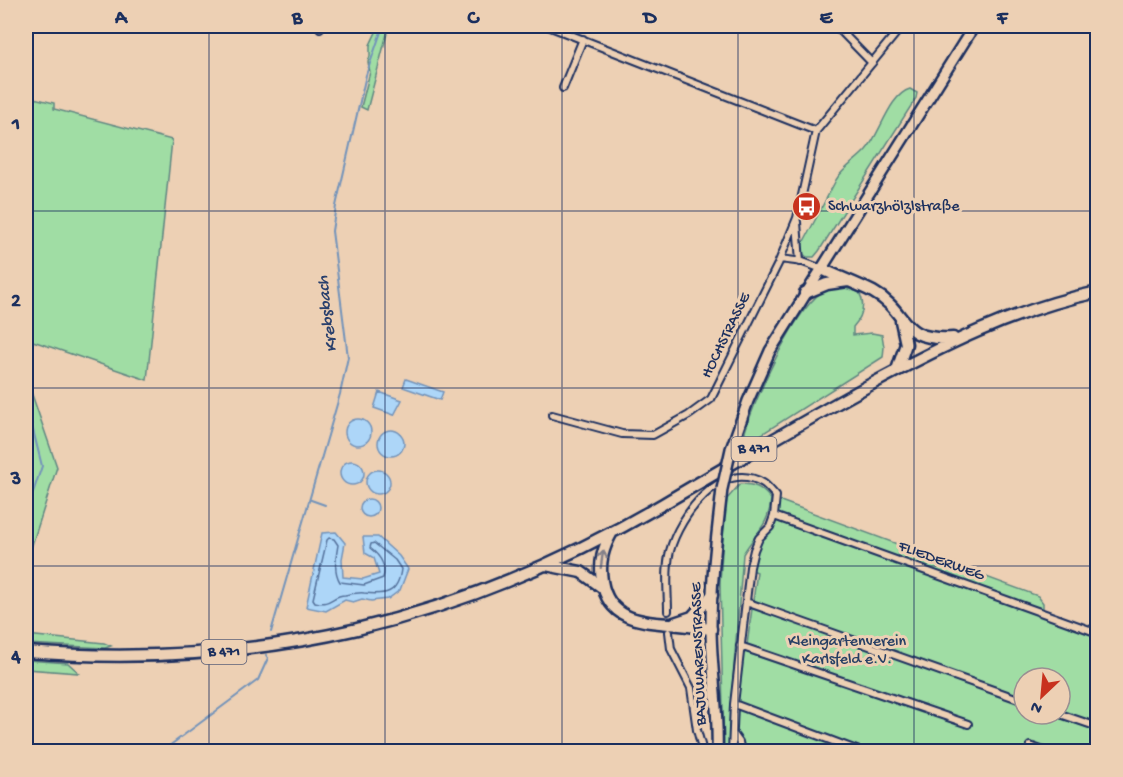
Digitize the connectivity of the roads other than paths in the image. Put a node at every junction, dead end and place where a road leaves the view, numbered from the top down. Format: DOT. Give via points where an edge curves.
graph roads {
  1 [pos="548,26"];
  2 [pos="836,26"];
  3 [pos="902,26"];
  4 [pos="974,26"];
  5 [pos="583,39"];
  6 [pos="872,63"];
  7 [pos="563,88"];
  8 [pos="816,131"];
  9 [pos="797,218"];
  10 [pos="780,259"];
  11 [pos="800,262"];
  12 [pos="822,268"];
  13 [pos="848,281"];
  14 [pos="1098,292"];
  15 [pos="806,293"];
  16 [pos="901,321"];
  17 [pos="960,338"];
  18 [pos="897,370"];
  19 [pos="552,415"];
  20 [pos="774,516"];
  21 [pos="613,532"];
  22 [pos="546,565"];
  23 [pos="603,588"];
  24 [pos="712,595"];
  25 [pos="746,602"];
  26 [pos="668,611"];
  27 [pos="670,628"];
  28 [pos="711,629"];
  29 [pos="1098,633"];
  30 [pos="740,646"];
  31 [pos="26,652"];
  32 [pos="1012,697"];
  33 [pos="734,704"];
  34 [pos="1072,718"];
  35 [pos="968,724"];
  36 [pos="1098,727"];
  37 [pos="733,733"];
  38 [pos="1030,746"];
  39 [pos="703,752"];
  40 [pos="717,752"];
  41 [pos="732,752"];
  42 [pos="741,752"];
  43 [pos="862,752"];
  44 [pos="1047,752"];
  1 -- 5 [label="street"];
  2 -- 6 [label="street"];
  3 -- 6 [label="street, HOCHSTRASSE"];
  4 -- 12 [label="main road, BAJUWARENSTRASSE"];
  5 -- 7 [label="street"];
  5 -- 8 [label="street"];
  6 -- 8 [label="street, HOCHSTRASSE"];
  8 -- 9 [label="street, HOCHSTRASSE"];
  9 -- 10 [label="street, HOCHSTRASSE"];
  9 -- 11 [label="street"];
  10 -- 11 [label="street"];
  10 -- 19 [label="street, HOCHSTRASSE" via="711,399 689,415 653,435 622,434"];
  11 -- 12 [label="street"];
  12 -- 13 [label="highway"];
  12 -- 15 [label="main road, BAJUWARENSTRASSE"];
  13 -- 15 [label="highway"];
  13 -- 16 [label="highway" via="874,293"];
  14 -- 17 [label="highway, B 471" via="1054,303"];
  15 -- 24 [label="main road, BAJUWARENSTRASSE, bridge" via="770,351 731,449 722,489"];
  16 -- 17 [label="highway" via="923,337"];
  16 -- 18 [label="highway" via="906,344"];
  17 -- 18 [label="highway, B 471"];
  18 -- 21 [label="highway, B 471" via="775,436"];
  20 -- 25 [label="street, BAJUWARENSTRASSE" via="754,550"];
  20 -- 26 [label="street" via="776,496 764,483 749,478 729,479 706,492 681,524 669,552"];
  20 -- 29 [label="street, FLIEDERWEG"];
  21 -- 22 [label="highway, B 471"];
  23 -- 21 [label="highway, one-way" via="602,553"];
  22 -- 23 [label="highway" via="580,572"];
  22 -- 31 [label="highway, B 471" via="419,613 306,641 162,656"];
  23 -- 27 [label="highway" via="608,600 625,616"];
  24 -- 27 [label="highway" via="692,617"];
  24 -- 28 [label="main road, BAJUWARENSTRASSE"];
  25 -- 30 [label="street, BAJUWARENSTRASSE"];
  25 -- 32 [label="street"];
  27 -- 28 [label="highway"];
  27 -- 39 [label="street" via="671,649 691,688"];
  28 -- 40 [label="main road, BAJUWARENSTRASSE"];
  30 -- 33 [label="street, BAJUWARENSTRASSE"];
  30 -- 35 [label="street"];
  33 -- 37 [label="street, BAJUWARENSTRASSE"];
  33 -- 43 [label="street"];
  34 -- 36 [label="street"];
  37 -- 41 [label="street, BAJUWARENSTRASSE"];
  37 -- 42 [label="street"];
  38 -- 44 [label="street"];
}
